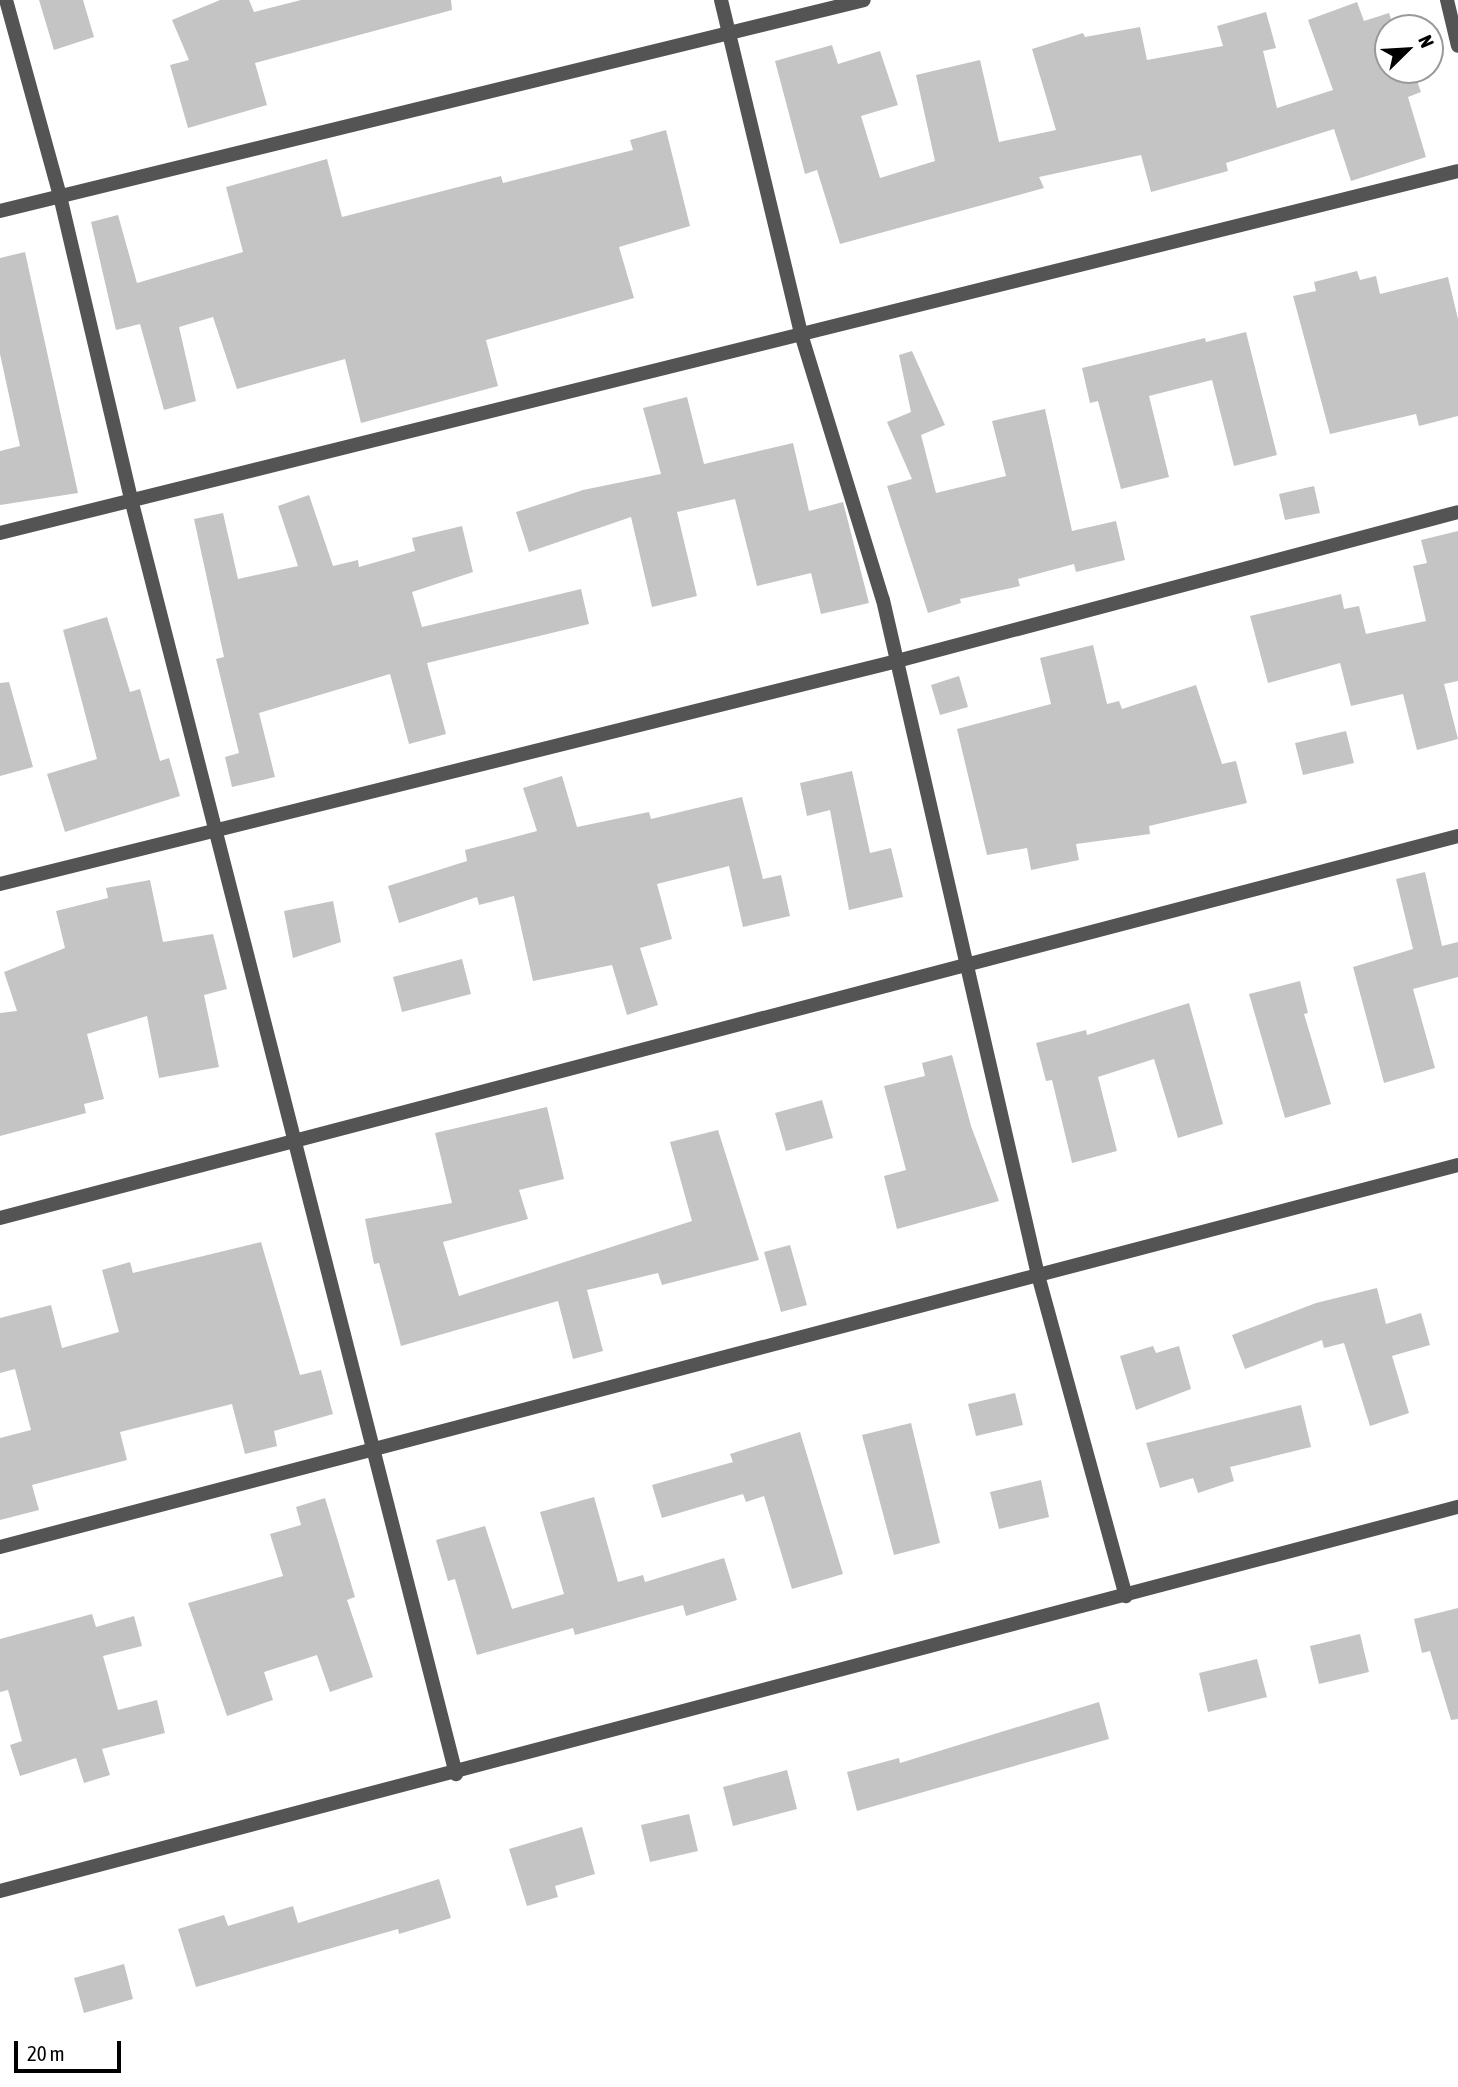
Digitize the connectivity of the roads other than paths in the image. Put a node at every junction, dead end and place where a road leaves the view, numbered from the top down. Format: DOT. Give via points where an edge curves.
graph roads {
  1 [pos="6,0"];
  2 [pos="720,0"];
  3 [pos="864,0"];
  4 [pos="1447,0"];
  5 [pos="730,33"];
  6 [pos="1458,46"];
  7 [pos="1458,171"];
  8 [pos="60,196"];
  9 [pos="0,211"];
  10 [pos="801,334"];
  11 [pos="131,499"];
  12 [pos="1458,512"];
  13 [pos="0,533"];
  14 [pos="897,661"];
  15 [pos="216,833"];
  16 [pos="1458,836"];
  17 [pos="0,884"];
  18 [pos="964,966"];
  19 [pos="294,1141"];
  20 [pos="1458,1165"];
  21 [pos="0,1218"];
  22 [pos="1038,1275"];
  23 [pos="377,1449"];
  24 [pos="1458,1507"];
  25 [pos="0,1547"];
  26 [pos="1126,1596"];
  27 [pos="456,1774"];
  28 [pos="0,1891"];
  1 -- 8 [label="street"];
  2 -- 5 [label="street"];
  3 -- 5 [label="street"];
  4 -- 6 [label="street"];
  5 -- 8 [label="street"];
  5 -- 10 [label="street"];
  7 -- 10 [label="street"];
  8 -- 9 [label="street"];
  8 -- 11 [label="street"];
  10 -- 11 [label="street"];
  10 -- 14 [label="street" via="866,542"];
  11 -- 13 [label="street"];
  11 -- 15 [label="street"];
  12 -- 14 [label="street"];
  14 -- 15 [label="street"];
  14 -- 18 [label="street"];
  15 -- 17 [label="street"];
  15 -- 19 [label="street"];
  16 -- 18 [label="street"];
  18 -- 19 [label="street"];
  18 -- 22 [label="street"];
  19 -- 21 [label="street"];
  19 -- 23 [label="street"];
  20 -- 22 [label="street"];
  22 -- 23 [label="street"];
  22 -- 26 [label="street"];
  23 -- 25 [label="street"];
  23 -- 27 [label="street"];
  24 -- 26 [label="street"];
  26 -- 27 [label="street"];
  27 -- 28 [label="street"];
}
